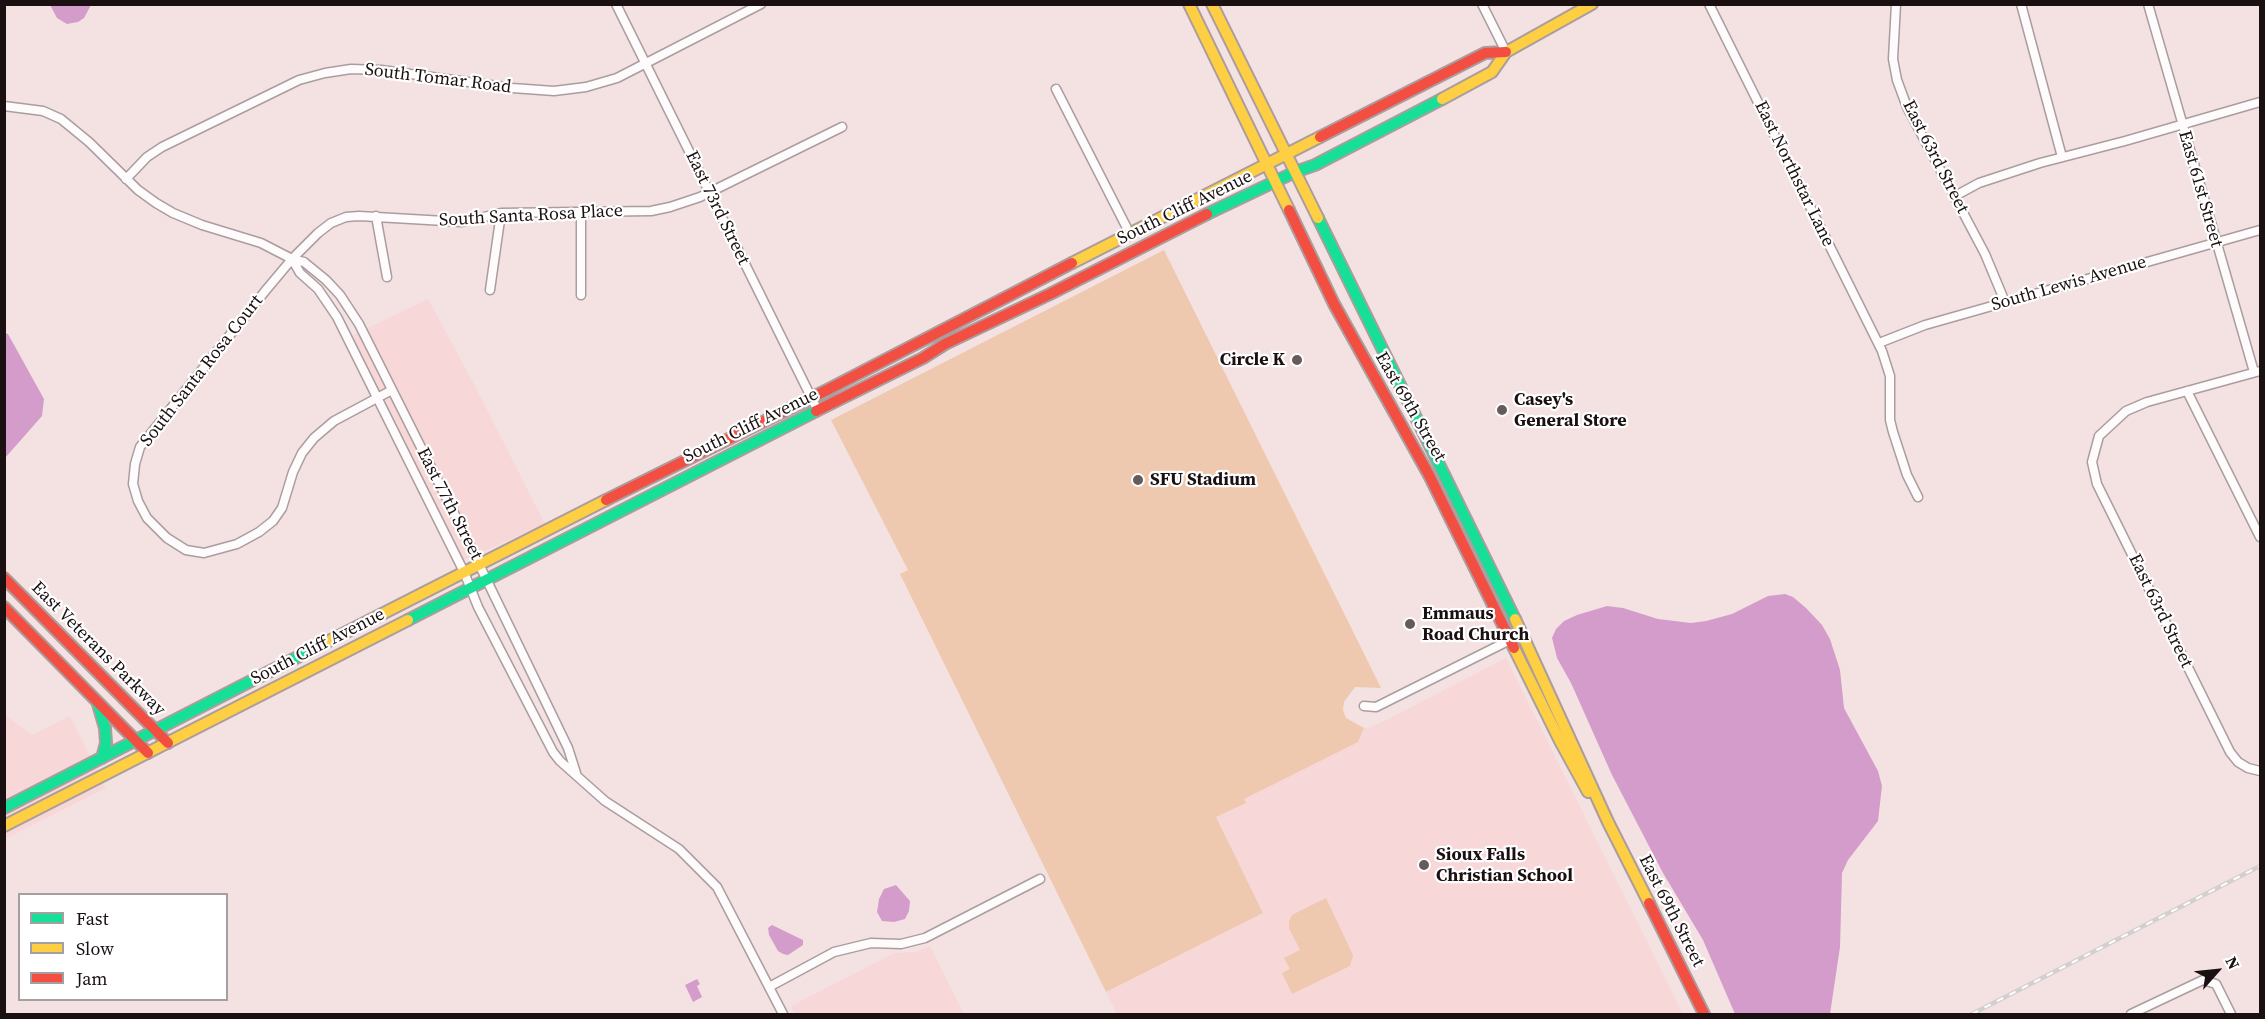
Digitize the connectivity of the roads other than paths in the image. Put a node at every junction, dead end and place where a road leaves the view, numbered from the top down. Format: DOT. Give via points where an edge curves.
graph roads {
  1 [pos="616,4"];
  2 [pos="761,4"];
  3 [pos="1189,4"];
  4 [pos="1212,4"];
  5 [pos="1482,4"];
  6 [pos="1592,4"];
  7 [pos="1709,4"];
  8 [pos="1896,4"];
  9 [pos="2021,4"];
  10 [pos="2150,5"];
  11 [pos="1506,52"];
  12 [pos="646,63"];
  13 [pos="1056,89"];
  14 [pos="2260,102"];
  15 [pos="4,106"];
  16 [pos="2182,124"];
  17 [pos="842,127"];
  18 [pos="1287,154"];
  19 [pos="2062,157"];
  20 [pos="1266,165"];
  21 [pos="1295,172"];
  22 [pos="126,179"];
  23 [pos="1274,182"];
  24 [pos="710,192"];
  25 [pos="1955,196"];
  26 [pos="501,213"];
  27 [pos="581,213"];
  28 [pos="376,216"];
  29 [pos="2260,230"];
  30 [pos="1130,234"];
  31 [pos="2216,243"];
  32 [pos="292,259"];
  33 [pos="387,277"];
  34 [pos="490,290"];
  35 [pos="581,295"];
  36 [pos="2005,302"];
  37 [pos="1879,343"];
  38 [pos="2257,371"];
  39 [pos="392,390"];
  40 [pos="2187,391"];
  41 [pos="377,397"];
  42 [pos="812,397"];
  43 [pos="818,411"];
  44 [pos="1918,497"];
  45 [pos="2257,520"];
  46 [pos="2260,537"];
  47 [pos="479,565"];
  48 [pos="464,573"];
  49 [pos="4,578"];
  50 [pos="487,580"];
  51 [pos="471,588"];
  52 [pos="4,608"];
  53 [pos="1522,634"];
  54 [pos="1510,640"];
  55 [pos="97,701"];
  56 [pos="1364,706"];
  57 [pos="156,730"];
  58 [pos="135,740"];
  59 [pos="168,743"];
  60 [pos="148,753"];
  61 [pos="102,758"];
  62 [pos="2259,771"];
  63 [pos="576,773"];
  64 [pos="4,808"];
  65 [pos="1608,822"];
  66 [pos="4,826"];
  67 [pos="1040,879"];
  68 [pos="770,987"];
  69 [pos="783,1014"];
  70 [pos="1704,1014"];
  71 [pos="2131,1014"];
  72 [pos="2231,1014"];
  1 -- 12 [label="street, East 73rd Street"];
  2 -- 12 [label="street, South Tomar Road"];
  3 -- 20 [label="main road, East 69th Street"];
  4 -- 18 [label="main road, East 69th Street"];
  5 -- 11 [label="street"];
  6 -- 11 [label="main road, South Cliff Avenue"];
  7 -- 37 [label="street, East Northstar Lane"];
  8 -- 25 [label="street, East 63rd Street" via="1893,59 1897,80 1907,107"];
  9 -- 19 [label="street"];
  10 -- 16 [label="street, East 61st Street"];
  11 -- 18 [label="main road, South Cliff Avenue" via="1485,53"];
  11 -- 21 [label="main road, South Cliff Avenue" via="1492,72"];
  12 -- 22 [label="street, South Tomar Road" via="617,78 554,91 381,70 325,73 280,88 162,147"];
  12 -- 24 [label="street, East 73rd Street"];
  13 -- 30 [label="street"];
  14 -- 16 [label="street"];
  15 -- 22 [label="street, East 77th Street" via="43,111 61,119"];
  16 -- 19 [label="street"];
  16 -- 31 [label="street, East 61st Street"];
  17 -- 24 [label="street, South Santa Rosa Place"];
  18 -- 20 [label="main road, South Cliff Avenue"];
  18 -- 21 [label="main road, East 69th Street"];
  19 -- 25 [label="street" via="1979,183"];
  20 -- 23 [label="main road, East 69th Street"];
  20 -- 30 [label="main road, South Cliff Avenue"];
  21 -- 23 [label="main road, South Cliff Avenue"];
  21 -- 53 [label="main road, East 69th Street"];
  22 -- 32 [label="street, East 77th Street" via="173,213 261,243"];
  23 -- 43 [label="main road, South Cliff Avenue"];
  23 -- 54 [label="main road, East 69th Street" via="1354,343 1429,474"];
  24 -- 27 [label="street, South Santa Rosa Place" via="651,211"];
  24 -- 42 [label="street, East 73rd Street"];
  25 -- 36 [label="street, East 63rd Street"];
  26 -- 27 [label="street, South Santa Rosa Place"];
  26 -- 28 [label="street, South Santa Rosa Place" via="462,222"];
  26 -- 34 [label="street"];
  27 -- 35 [label="street"];
  28 -- 32 [label="street, South Santa Rosa Place" via="345,217 332,223"];
  28 -- 33 [label="street"];
  29 -- 31 [label="street, South Lewis Avenue"];
  30 -- 42 [label="main road, South Cliff Avenue"];
  31 -- 36 [label="street, South Lewis Avenue"];
  31 -- 38 [label="street, East 61st Street"];
  32 -- 39 [label="street, East 77th Street" via="312,267 340,295"];
  32 -- 41 [label="street, East 77th Street" via="337,317"];
  32 -- 41 [label="street, South Santa Rosa Court" via="140,447 133,484 147,518 186,550 204,553 237,544 273,521 282,508 302,453 314,438 334,421"];
  36 -- 37 [label="street, South Lewis Avenue"];
  37 -- 44 [label="street, East Northstar Lane" via="1890,376 1893,432"];
  38 -- 40 [label="street"];
  39 -- 41 [label="street, South Santa Rosa Court"];
  39 -- 47 [label="street, East 77th Street"];
  40 -- 45 [label="street"];
  40 -- 62 [label="street, East 63rd Street" via="2126,411 2099,436 2092,462 2097,484 2230,752 2238,762"];
  41 -- 48 [label="street, East 77th Street"];
  42 -- 43 [label="street, East 73rd Street"];
  42 -- 47 [label="main road, South Cliff Avenue"];
  43 -- 50 [label="main road, South Cliff Avenue"];
  45 -- 46 [label="street"];
  47 -- 48 [label="main road, South Cliff Avenue"];
  47 -- 50 [label="street, East 77th Street"];
  48 -- 51 [label="street, East 77th Street"];
  48 -- 57 [label="main road, South Cliff Avenue"];
  49 -- 57 [label="main road, East Veterans Parkway"];
  50 -- 51 [label="main road, South Cliff Avenue"];
  50 -- 63 [label="street, East 77th Street" via="568,748"];
  51 -- 59 [label="main road, South Cliff Avenue"];
  51 -- 63 [label="street, East 77th Street" via="547,742"];
  52 -- 55 [label="main road, East Veterans Parkway"];
  53 -- 54 [label="street"];
  53 -- 65 [label="main road, East 69th Street"];
  54 -- 56 [label="street" via="1376,707"];
  54 -- 65 [label="main road, East 69th Street" via="1576,772"];
  55 -- 58 [label="main road, East Veterans Parkway"];
  55 -- 61 [label="main road" via="105,728"];
  57 -- 58 [label="main road, South Cliff Avenue"];
  57 -- 59 [label="main road, East Veterans Parkway"];
  58 -- 60 [label="main road, East Veterans Parkway"];
  58 -- 61 [label="main road, South Cliff Avenue"];
  59 -- 60 [label="main road, South Cliff Avenue"];
  60 -- 66 [label="main road, South Cliff Avenue"];
  61 -- 64 [label="main road, South Cliff Avenue"];
  63 -- 68 [label="street, East 77th Street" via="605,801 679,849 717,887"];
  65 -- 70 [label="main road, East 69th Street"];
  67 -- 68 [label="street" via="925,938 901,944 871,943 834,952"];
  68 -- 69 [label="street, East 77th Street"];
  71 -- 72 [label="street" via="2203,980 2216,984"];
}
